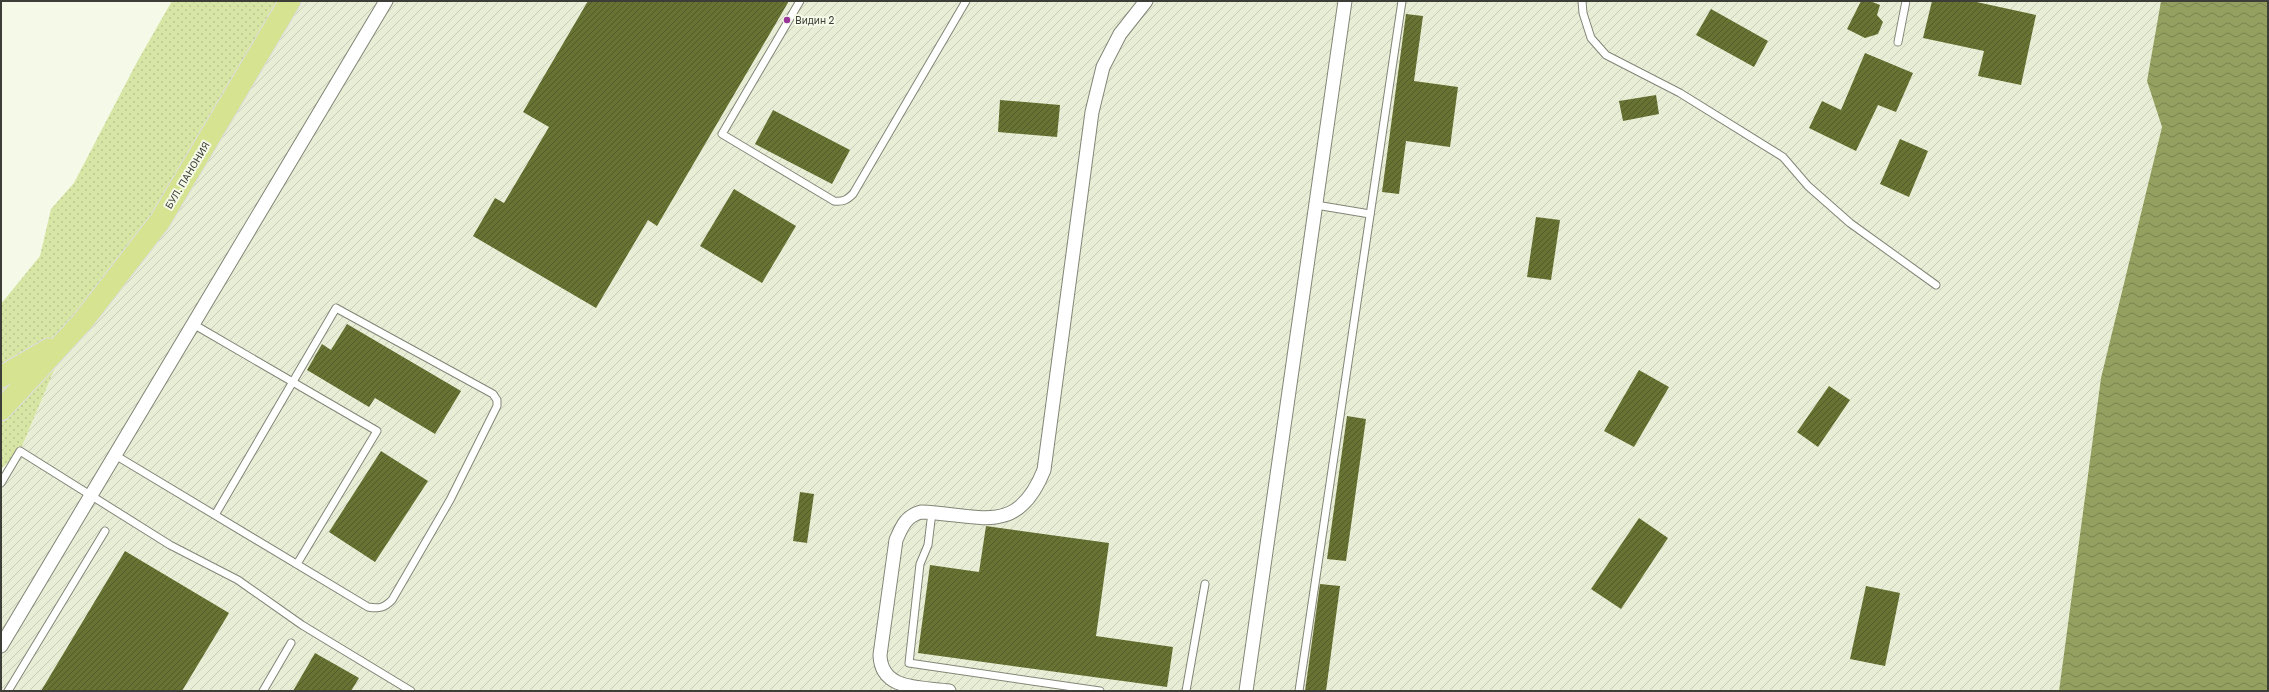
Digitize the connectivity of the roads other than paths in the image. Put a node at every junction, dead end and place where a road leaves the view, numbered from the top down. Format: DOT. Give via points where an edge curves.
graph roads {
  1 [pos="290,1"];
  2 [pos="386,1"];
  3 [pos="800,1"];
  4 [pos="966,1"];
  5 [pos="1146,1"];
  6 [pos="1345,1"];
  7 [pos="1402,1"];
  8 [pos="1582,1"];
  9 [pos="1906,1"];
  10 [pos="1898,42"];
  11 [pos="1316,205"];
  12 [pos="1370,214"];
  13 [pos="1936,285"];
  14 [pos="193,324"];
  15 [pos="68,337"];
  16 [pos="1,377"];
  17 [pos="293,382"];
  18 [pos="1,395"];
  19 [pos="1,410"];
  20 [pos="115,455"];
  21 [pos="1,484"];
  22 [pos="92,494"];
  23 [pos="932,512"];
  24 [pos="215,514"];
  25 [pos="105,531"];
  26 [pos="297,564"];
  27 [pos="1205,584"];
  28 [pos="291,643"];
  29 [pos="1,646"];
  30 [pos="8,691"];
  31 [pos="263,691"];
  32 [pos="411,691"];
  33 [pos="949,691"];
  34 [pos="1100,691"];
  35 [pos="1186,691"];
  36 [pos="1246,691"];
  37 [pos="1299,691"];
  1 -- 15 [label="main road, БУЛ. ПАНОНИЯ" via="160,221 108,290"];
  2 -- 14 [label="street"];
  3 -- 4 [label="lane" via="722,134 834,201 840,202 853,194"];
  5 -- 23 [label="street" via="1120,34 1103,67 1092,112 1044,470 1037,488 1027,502 1002,518"];
  6 -- 11 [label="street"];
  7 -- 12 [label="lane"];
  8 -- 13 [label="lane" via="1591,38 1606,55 1680,93 1783,157 1808,186 1850,223"];
  9 -- 10 [label="lane"];
  11 -- 12 [label="lane"];
  11 -- 36 [label="street"];
  12 -- 37 [label="lane"];
  14 -- 17 [label="lane"];
  14 -- 20 [label="street"];
  15 -- 16 [label="main road"];
  15 -- 18 [label="main road"];
  15 -- 19 [label="main road"];
  17 -- 24 [label="lane"];
  17 -- 26 [label="lane" via="377,431"];
  17 -- 26 [label="lane" via="336,308 493,394 497,406 450,500 392,600 385,607 368,607"];
  20 -- 22 [label="street"];
  20 -- 24 [label="lane"];
  21 -- 22 [label="lane" via="20,451"];
  22 -- 29 [label="street"];
  22 -- 32 [label="lane" via="170,545 238,580 302,625"];
  23 -- 33 [label="street" via="910,515 896,540 880,666 886,676 895,682"];
  23 -- 34 [label="lane" via="928,545 920,564 909,663"];
  24 -- 26 [label="lane"];
  25 -- 30 [label="lane"];
  27 -- 35 [label="lane"];
  28 -- 31 [label="lane"];
}
